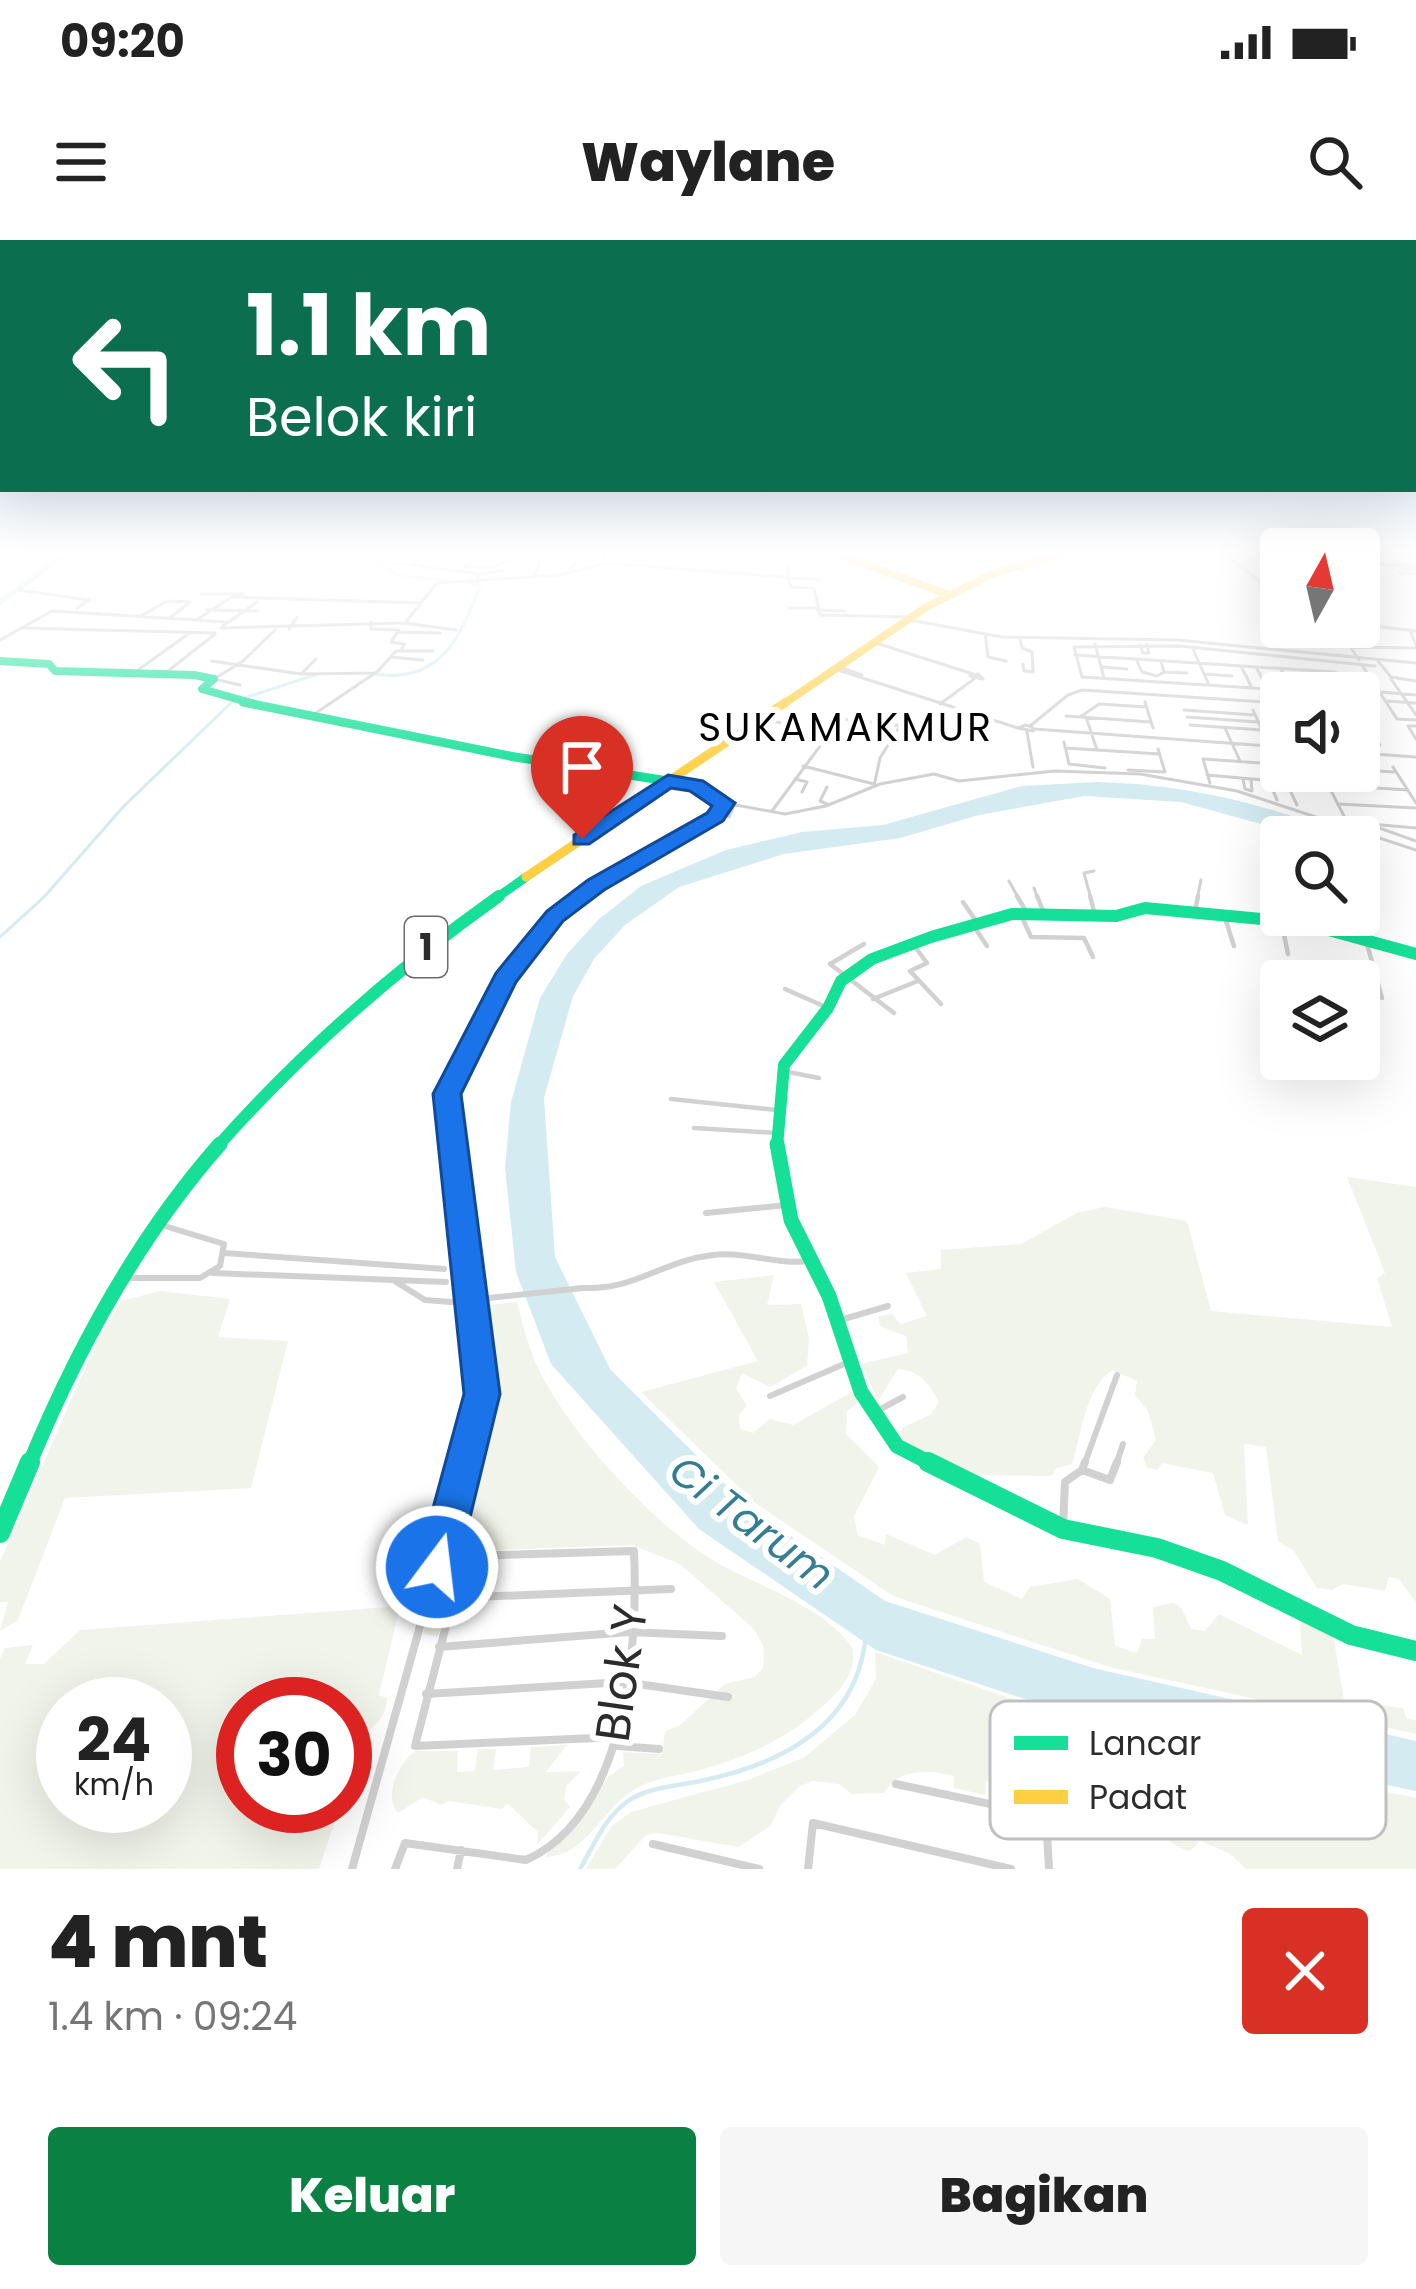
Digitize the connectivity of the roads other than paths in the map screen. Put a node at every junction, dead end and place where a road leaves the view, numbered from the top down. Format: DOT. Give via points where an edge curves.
graph roads {
  1 [pos="334,627"];
  2 [pos="372,627"];
  3 [pos="401,627"];
  4 [pos="434,627"];
  5 [pos="898,627"];
  6 [pos="959,627"];
  7 [pos="23,628"];
  8 [pos="221,628"];
  9 [pos="327,628"];
  10 [pos="277,629"];
  11 [pos="289,629"];
  12 [pos="456,630"];
  13 [pos="1410,630"];
  14 [pos="398,631"];
  15 [pos="191,632"];
  16 [pos="215,633"];
  17 [pos="440,633"];
  18 [pos="986,633"];
  19 [pos="321,638"];
  20 [pos="1022,639"];
  21 [pos="0,640"];
  22 [pos="1095,644"];
  23 [pos="877,646"];
  24 [pos="1028,646"];
  25 [pos="1169,646"];
  26 [pos="1380,646"];
  27 [pos="1192,647"];
  28 [pos="1416,647"];
  29 [pos="1353,648"];
  30 [pos="1215,649"];
  31 [pos="401,650"];
  32 [pos="897,652"];
  33 [pos="1262,653"];
  34 [pos="1172,654"];
  35 [pos="1076,655"];
  36 [pos="186,656"];
  37 [pos="390,657"];
  38 [pos="1098,657"];
  39 [pos="1243,657"];
  40 [pos="1286,657"];
  41 [pos="200,658"];
  42 [pos="316,659"];
  43 [pos="1137,659"];
  44 [pos="1220,659"];
  45 [pos="1265,660"];
  46 [pos="0,661"];
  47 [pos="212,661"];
  48 [pos="1006,661"];
  49 [pos="1161,661"];
  50 [pos="1361,662"];
  51 [pos="1199,663"];
  52 [pos="1377,663"];
  53 [pos="1416,663"];
  54 [pos="1024,664"];
  55 [pos="1244,666"];
  56 [pos="1101,667"];
  57 [pos="1256,667"];
  58 [pos="234,668"];
  59 [pos="837,668"];
  60 [pos="1280,668"];
  61 [pos="1127,669"];
  62 [pos="1293,669"];
  63 [pos="137,670"];
  64 [pos="1304,670"];
  65 [pos="168,671"];
  66 [pos="1164,672"];
  67 [pos="1282,672"];
  68 [pos="1323,672"];
  69 [pos="1367,672"];
  70 [pos="1187,673"];
  71 [pos="302,674"];
  72 [pos="374,674"];
  73 [pos="1204,674"];
  74 [pos="1260,674"];
  75 [pos="207,675"];
  76 [pos="1232,676"];
  77 [pos="1104,678"];
  78 [pos="1155,679"];
  79 [pos="1391,679"];
  80 [pos="1416,681"];
  81 [pos="1209,685"];
  82 [pos="240,686"];
  83 [pos="1252,688"];
  84 [pos="1260,688"];
  85 [pos="1380,692"];
  86 [pos="1402,694"];
  87 [pos="1159,695"];
  88 [pos="1416,695"];
  89 [pos="1385,700"];
  90 [pos="1260,702"];
  91 [pos="1408,702"];
  92 [pos="942,703"];
  93 [pos="1416,703"];
  94 [pos="1391,710"];
  95 [pos="313,715"];
  96 [pos="1066,716"];
  97 [pos="1086,717"];
  98 [pos="1186,717"];
  99 [pos="1416,717"];
  100 [pos="767,718"];
  101 [pos="1258,722"];
  102 [pos="1223,728"];
  103 [pos="1030,729"];
  104 [pos="829,730"];
  105 [pos="878,734"];
  106 [pos="1093,735"];
  107 [pos="1416,739"];
  108 [pos="892,740"];
  109 [pos="1230,744"];
  110 [pos="1260,746"];
  111 [pos="1097,750"];
  112 [pos="1380,754"];
  113 [pos="1416,757"];
  114 [pos="1238,761"];
  115 [pos="1260,761"];
  116 [pos="803,766"];
  117 [pos="1033,767"];
  118 [pos="919,768"];
  119 [pos="1380,770"];
  120 [pos="1207,775"];
  121 [pos="920,776"];
  122 [pos="795,779"];
  123 [pos="1243,779"];
  124 [pos="1251,780"];
  125 [pos="1260,780"];
  126 [pos="668,781"];
  127 [pos="1210,782"];
  128 [pos="874,785"];
  129 [pos="826,787"];
  130 [pos="1380,788"];
  131 [pos="1408,790"];
  132 [pos="802,792"];
  133 [pos="1274,792"];
  134 [pos="1291,792"];
  135 [pos="1332,792"];
  136 [pos="744,796"];
  137 [pos="1277,800"];
  138 [pos="724,803"];
  139 [pos="738,803"];
  140 [pos="1337,803"];
  141 [pos="831,805"];
  142 [pos="1297,805"];
  143 [pos="1416,806"];
  144 [pos="772,811"];
  145 [pos="1343,816"];
  146 [pos="729,818"];
  147 [pos="1380,825"];
  148 [pos="1413,827"];
  149 [pos="1380,828"];
  150 [pos="1416,840"];
  151 [pos="1416,850"];
  152 [pos="1094,871"];
  153 [pos="1201,880"];
  154 [pos="1009,881"];
  155 [pos="1034,888"];
  156 [pos="963,902"];
  157 [pos="1195,911"];
  158 [pos="1023,913"];
  159 [pos="1044,913"];
  160 [pos="1095,915"];
  161 [pos="1224,915"];
  162 [pos="1260,918"];
  163 [pos="975,924"];
  164 [pos="1282,936"];
  165 [pos="1356,936"];
  166 [pos="1366,938"];
  167 [pos="911,943"];
  168 [pos="864,944"];
  169 [pos="987,946"];
  170 [pos="1234,946"];
  171 [pos="1288,954"];
  172 [pos="1416,955"];
  173 [pos="1093,957"];
  174 [pos="845,976"];
  175 [pos="918,981"];
  176 [pos="785,989"];
  177 [pos="1382,998"];
  178 [pos="872,1000"];
  179 [pos="941,1004"];
  180 [pos="828,1008"];
  181 [pos="894,1013"];
  182 [pos="783,1071"];
  183 [pos="819,1078"];
  184 [pos="671,1099"];
  185 [pos="777,1110"];
  186 [pos="694,1127"];
  187 [pos="777,1133"];
  188 [pos="787,1205"];
  189 [pos="706,1213"];
  190 [pos="158,1224"];
  191 [pos="224,1253"];
  192 [pos="813,1261"];
  193 [pos="347,1262"];
  194 [pos="444,1269"];
  195 [pos="213,1273"];
  196 [pos="123,1277"];
  197 [pos="344,1278"];
  198 [pos="393,1280"];
  199 [pos="446,1282"];
  200 [pos="888,1306"];
  201 [pos="838,1321"];
  202 [pos="851,1361"];
  203 [pos="1117,1376"];
  204 [pos="770,1396"];
  205 [pos="903,1397"];
  206 [pos="872,1413"];
  207 [pos="1123,1444"];
  208 [pos="1082,1470"];
  209 [pos="1063,1529"];
  210 [pos="0,1533"];
  211 [pos="633,1588"];
  212 [pos="671,1589"];
  213 [pos="452,1598"];
  214 [pos="629,1632"];
  215 [pos="722,1636"];
  216 [pos="439,1647"];
  217 [pos="1416,1652"];
  218 [pos="624,1682"];
  219 [pos="426,1694"];
  220 [pos="728,1697"];
  221 [pos="618,1742"];
  222 [pos="659,1748"];
  223 [pos="896,1784"];
  224 [pos="990,1804"];
  225 [pos="1047,1839"];
  226 [pos="653,1844"];
  227 [pos="461,1850"];
  228 [pos="352,1869"];
  229 [pos="395,1869"];
  230 [pos="457,1869"];
  231 [pos="759,1869"];
  232 [pos="808,1869"];
  233 [pos="1011,1869"];
  234 [pos="1049,1869"];
  1 -- 9 [label="street"];
  2 -- 14 [label="street"];
  3 -- 14 [label="street"];
  4 -- 12 [label="street"];
  5 -- 23 [label="street, 1"];
  6 -- 18 [label="street"];
  7 -- 15 [label="street"];
  7 -- 21 [label="street"];
  8 -- 10 [label="street"];
  8 -- 16 [label="street"];
  9 -- 11 [label="street"];
  9 -- 19 [label="street"];
  10 -- 11 [label="street"];
  10 -- 58 [label="street"];
  13 -- 28 [label="street"];
  14 -- 17 [label="street"];
  14 -- 31 [label="street" via="391,642 404,644"];
  15 -- 16 [label="street"];
  15 -- 63 [label="street"];
  16 -- 36 [label="street"];
  18 -- 20 [label="street"];
  18 -- 48 [label="street" via="988,657"];
  20 -- 24 [label="street"];
  20 -- 50 [label="street" via="1178,640"];
  20 -- 54 [label="street" via="1033,672"];
  22 -- 25 [label="street"];
  22 -- 35 [label="street" via="1076,646"];
  22 -- 38 [label="street"];
  23 -- 32 [label="street"];
  23 -- 32 [label="street"];
  23 -- 59 [label="street, 1"];
  25 -- 27 [label="street"];
  25 -- 34 [label="street"];
  26 -- 28 [label="street"];
  27 -- 30 [label="street"];
  27 -- 51 [label="street"];
  29 -- 50 [label="street"];
  30 -- 33 [label="street"];
  30 -- 44 [label="street"];
  31 -- 37 [label="street"];
  31 -- 37 [label="street" via="431,651"];
  32 -- 92 [label="street" via="973,676"];
  33 -- 40 [label="street"];
  33 -- 45 [label="street"];
  35 -- 38 [label="street"];
  35 -- 77 [label="street" via="1080,676"];
  36 -- 41 [label="street"];
  36 -- 65 [label="street"];
  37 -- 72 [label="street"];
  38 -- 43 [label="street"];
  38 -- 56 [label="street"];
  39 -- 55 [label="street"];
  40 -- 50 [label="street"];
  40 -- 62 [label="street"];
  42 -- 71 [label="street"];
  43 -- 49 [label="street"];
  43 -- 78 [label="street"];
  46 -- 63 [label="street" via="59,671"];
  47 -- 58 [label="street"];
  49 -- 51 [label="street"];
  49 -- 66 [label="street"];
  50 -- 52 [label="street"];
  50 -- 69 [label="street"];
  51 -- 55 [label="street"];
  51 -- 73 [label="street"];
  52 -- 53 [label="street"];
  52 -- 80 [label="street"];
  55 -- 57 [label="street"];
  55 -- 83 [label="street"];
  56 -- 61 [label="street"];
  56 -- 77 [label="street"];
  57 -- 60 [label="street"];
  57 -- 74 [label="street"];
  58 -- 71 [label="street"];
  58 -- 75 [label="street"];
  59 -- 92 [label="street"];
  59 -- 100 [label="street, 1"];
  60 -- 62 [label="street"];
  60 -- 67 [label="street"];
  62 -- 64 [label="street"];
  63 -- 65 [label="street"];
  64 -- 68 [label="street"];
  65 -- 75 [label="street"];
  66 -- 70 [label="street"];
  66 -- 78 [label="street"];
  71 -- 72 [label="street"];
  72 -- 95 [label="street"];
  73 -- 76 [label="street"];
  73 -- 81 [label="street"];
  75 -- 82 [label="street"];
  75 -- 95 [label="street" via="202,689"];
  77 -- 78 [label="street"];
  78 -- 81 [label="street"];
  78 -- 87 [label="street"];
  79 -- 86 [label="street"];
  81 -- 83 [label="street"];
  83 -- 84 [label="street"];
  85 -- 86 [label="street"];
  85 -- 89 [label="street"];
  86 -- 88 [label="street"];
  86 -- 91 [label="street"];
  87 -- 90 [label="street"];
  87 -- 103 [label="street" via="1077,691"];
  89 -- 91 [label="street"];
  89 -- 94 [label="street"];
  91 -- 93 [label="street"];
  91 -- 99 [label="street"];
  92 -- 103 [label="street"];
  94 -- 99 [label="street"];
  94 -- 99 [label="street" via="1399,721"];
  95 -- 126 [label="street"];
  96 -- 97 [label="street"];
  97 -- 97 [label="street" via="1099,704 1146,705 1152,725"];
  97 -- 106 [label="street"];
  98 -- 101 [label="street"];
  98 -- 101 [label="street" via="1183,708 1254,713"];
  98 -- 102 [label="street" via="1191,728"];
  99 -- 107 [label="street" via="1408,726"];
  100 -- 104 [label="street"];
  100 -- 126 [label="street, 1"];
  101 -- 102 [label="street" via="1264,734"];
  102 -- 109 [label="street"];
  103 -- 106 [label="street"];
  103 -- 117 [label="street"];
  104 -- 108 [label="street"];
  104 -- 108 [label="street" via="844,718 906,728"];
  104 -- 116 [label="street"];
  105 -- 108 [label="street"];
  106 -- 109 [label="street"];
  106 -- 111 [label="street"];
  108 -- 128 [label="street"];
  109 -- 110 [label="street"];
  109 -- 114 [label="street"];
  111 -- 111 [label="street" via="1064,745 1072,766 1165,772 1159,752"];
  112 -- 113 [label="street"];
  114 -- 115 [label="street"];
  114 -- 120 [label="street" via="1203,759"];
  116 -- 122 [label="street"];
  116 -- 128 [label="street"];
  118 -- 121 [label="street"];
  119 -- 131 [label="street" via="1395,770"];
  120 -- 123 [label="street"];
  120 -- 127 [label="street"];
  121 -- 128 [label="street"];
  121 -- 151 [label="street" via="1152,775 1237,791"];
  122 -- 132 [label="street" via="807,782"];
  122 -- 144 [label="street"];
  123 -- 124 [label="street"];
  123 -- 124 [label="street" via="1252,791"];
  124 -- 125 [label="street"];
  126 -- 138 [label="street"];
  126 -- 190 [label="street, 1" via="346,1010 230,1129"];
  128 -- 141 [label="street"];
  129 -- 141 [label="street" via="820,802"];
  130 -- 131 [label="street"];
  131 -- 143 [label="street"];
  133 -- 137 [label="street"];
  134 -- 142 [label="street"];
  135 -- 140 [label="street"];
  136 -- 139 [label="street"];
  138 -- 139 [label="street"];
  138 -- 228 [label="street" via="715,817 555,916 505,979 447,1094 481,1409"];
  139 -- 144 [label="street"];
  139 -- 146 [label="street"];
  140 -- 143 [label="street"];
  140 -- 145 [label="street"];
  141 -- 144 [label="street"];
  147 -- 148 [label="street"];
  148 -- 150 [label="street"];
  149 -- 150 [label="street"];
  152 -- 160 [label="street" via="1084,873"];
  153 -- 157 [label="street"];
  154 -- 158 [label="street"];
  155 -- 159 [label="street"];
  156 -- 163 [label="street"];
  157 -- 160 [label="street"];
  157 -- 161 [label="street"];
  158 -- 159 [label="street"];
  158 -- 163 [label="street"];
  158 -- 173 [label="street" via="1031,937 1084,938"];
  159 -- 160 [label="street"];
  161 -- 162 [label="street"];
  161 -- 170 [label="street"];
  163 -- 167 [label="street"];
  163 -- 169 [label="street"];
  164 -- 171 [label="street"];
  165 -- 166 [label="street"];
  166 -- 172 [label="street"];
  166 -- 177 [label="street"];
  167 -- 174 [label="street"];
  167 -- 175 [label="street" via="927,962 909,970"];
  168 -- 174 [label="street" via="830,963"];
  174 -- 178 [label="street"];
  174 -- 180 [label="street"];
  175 -- 178 [label="street"];
  175 -- 179 [label="street"];
  176 -- 180 [label="street"];
  178 -- 181 [label="street"];
  180 -- 182 [label="street"];
  182 -- 183 [label="street"];
  182 -- 185 [label="street"];
  184 -- 185 [label="street"];
  185 -- 187 [label="street"];
  186 -- 187 [label="street"];
  187 -- 188 [label="street"];
  188 -- 189 [label="street"];
  188 -- 192 [label="street"];
  190 -- 191 [label="street" via="202,1234 224,1244"];
  190 -- 196 [label="street, 1"];
  191 -- 193 [label="street"];
  191 -- 195 [label="street"];
  192 -- 198 [label="street, bridge" via="717,1254 670,1264 618,1289 451,1302 425,1300"];
  192 -- 201 [label="street"];
  193 -- 194 [label="street"];
  193 -- 197 [label="street"];
  195 -- 196 [label="street"];
  195 -- 197 [label="street"];
  196 -- 210 [label="street, 1" via="67,1378"];
  197 -- 198 [label="street"];
  198 -- 199 [label="street"];
  200 -- 201 [label="street"];
  201 -- 202 [label="street"];
  202 -- 204 [label="street"];
  202 -- 206 [label="street"];
  203 -- 208 [label="street"];
  205 -- 206 [label="street"];
  206 -- 209 [label="street" via="897,1446 922,1462"];
  207 -- 208 [label="street" via="1110,1480"];
  208 -- 209 [label="street" via="1065,1482"];
  209 -- 217 [label="street" via="1157,1548 1351,1635"];
  211 -- 212 [label="street"];
  211 -- 213 [label="street"];
  211 -- 213 [label="street, Blok Y" via="631,1549 467,1554"];
  211 -- 214 [label="street, Blok Y"];
  213 -- 216 [label="street"];
  214 -- 215 [label="street"];
  214 -- 216 [label="street"];
  214 -- 218 [label="street, Blok Y"];
  216 -- 219 [label="street"];
  218 -- 219 [label="street"];
  218 -- 220 [label="street"];
  218 -- 221 [label="street, Blok Y"];
  219 -- 221 [label="street" via="416,1746"];
  221 -- 222 [label="street"];
  221 -- 227 [label="street, Blok Y" via="572,1820 536,1858"];
  223 -- 224 [label="street"];
  225 -- 234 [label="street"];
  226 -- 231 [label="street"];
  227 -- 229 [label="street, Blok Y" via="405,1843"];
  227 -- 230 [label="street"];
  232 -- 233 [label="street" via="813,1823"];
}
